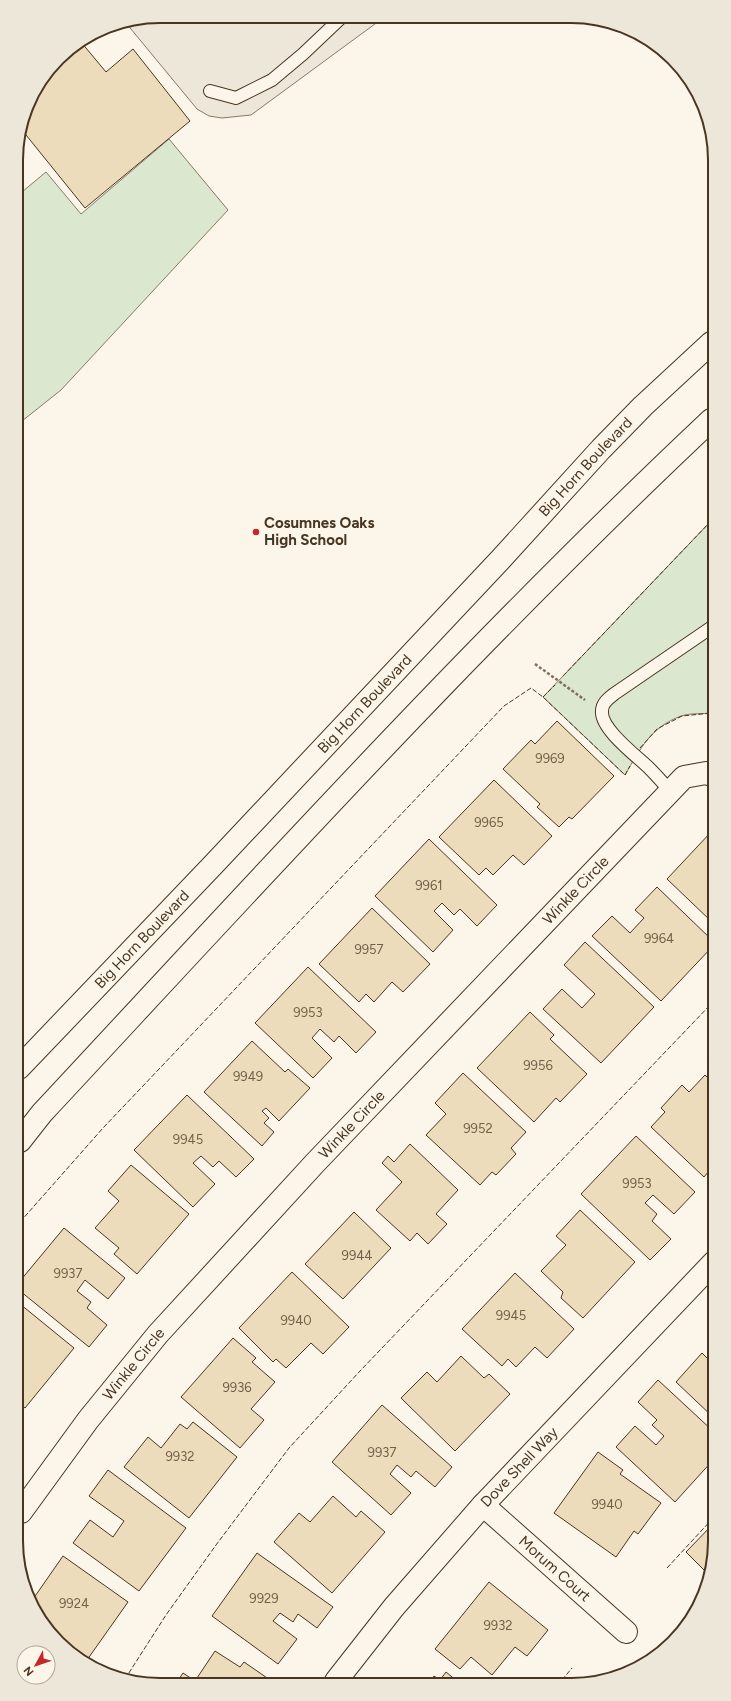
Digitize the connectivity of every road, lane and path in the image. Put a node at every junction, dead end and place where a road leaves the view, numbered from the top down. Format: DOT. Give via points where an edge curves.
graph roads {
  1 [pos="336,23"];
  2 [pos="210,91"];
  3 [pos="708,346"];
  4 [pos="708,423"];
  5 [pos="708,630"];
  6 [pos="535,664"];
  7 [pos="601,712"];
  8 [pos="708,774"];
  9 [pos="670,791"];
  10 [pos="23,1064"];
  11 [pos="23,1137"];
  12 [pos="708,1268"];
  13 [pos="483,1505"];
  14 [pos="23,1509"];
  15 [pos="626,1632"];
  16 [pos="338,1678"];
  1 -- 2 [label="lane" via="272,80 236,98"];
  3 -- 10 [label="main road, Big Horn Boulevard" via="601,449 214,865"];
  4 -- 11 [label="main road" via="589,538 425,704 48,1107"];
  5 -- 7 [label="lane" via="614,694 605,702"];
  6 -- 7 [label="path"];
  7 -- 9 [label="lane" via="614,735 649,767"];
  8 -- 9 [label="main road, Winkle Circle" via="684,777"];
  9 -- 14 [label="main road, Winkle Circle" via="315,1163 158,1334 88,1420"];
  12 -- 13 [label="main road, Dove Shell Way"];
  13 -- 15 [label="main road, Morum Court"];
  13 -- 16 [label="main road, Dove Shell Way" via="394,1607"];
}
